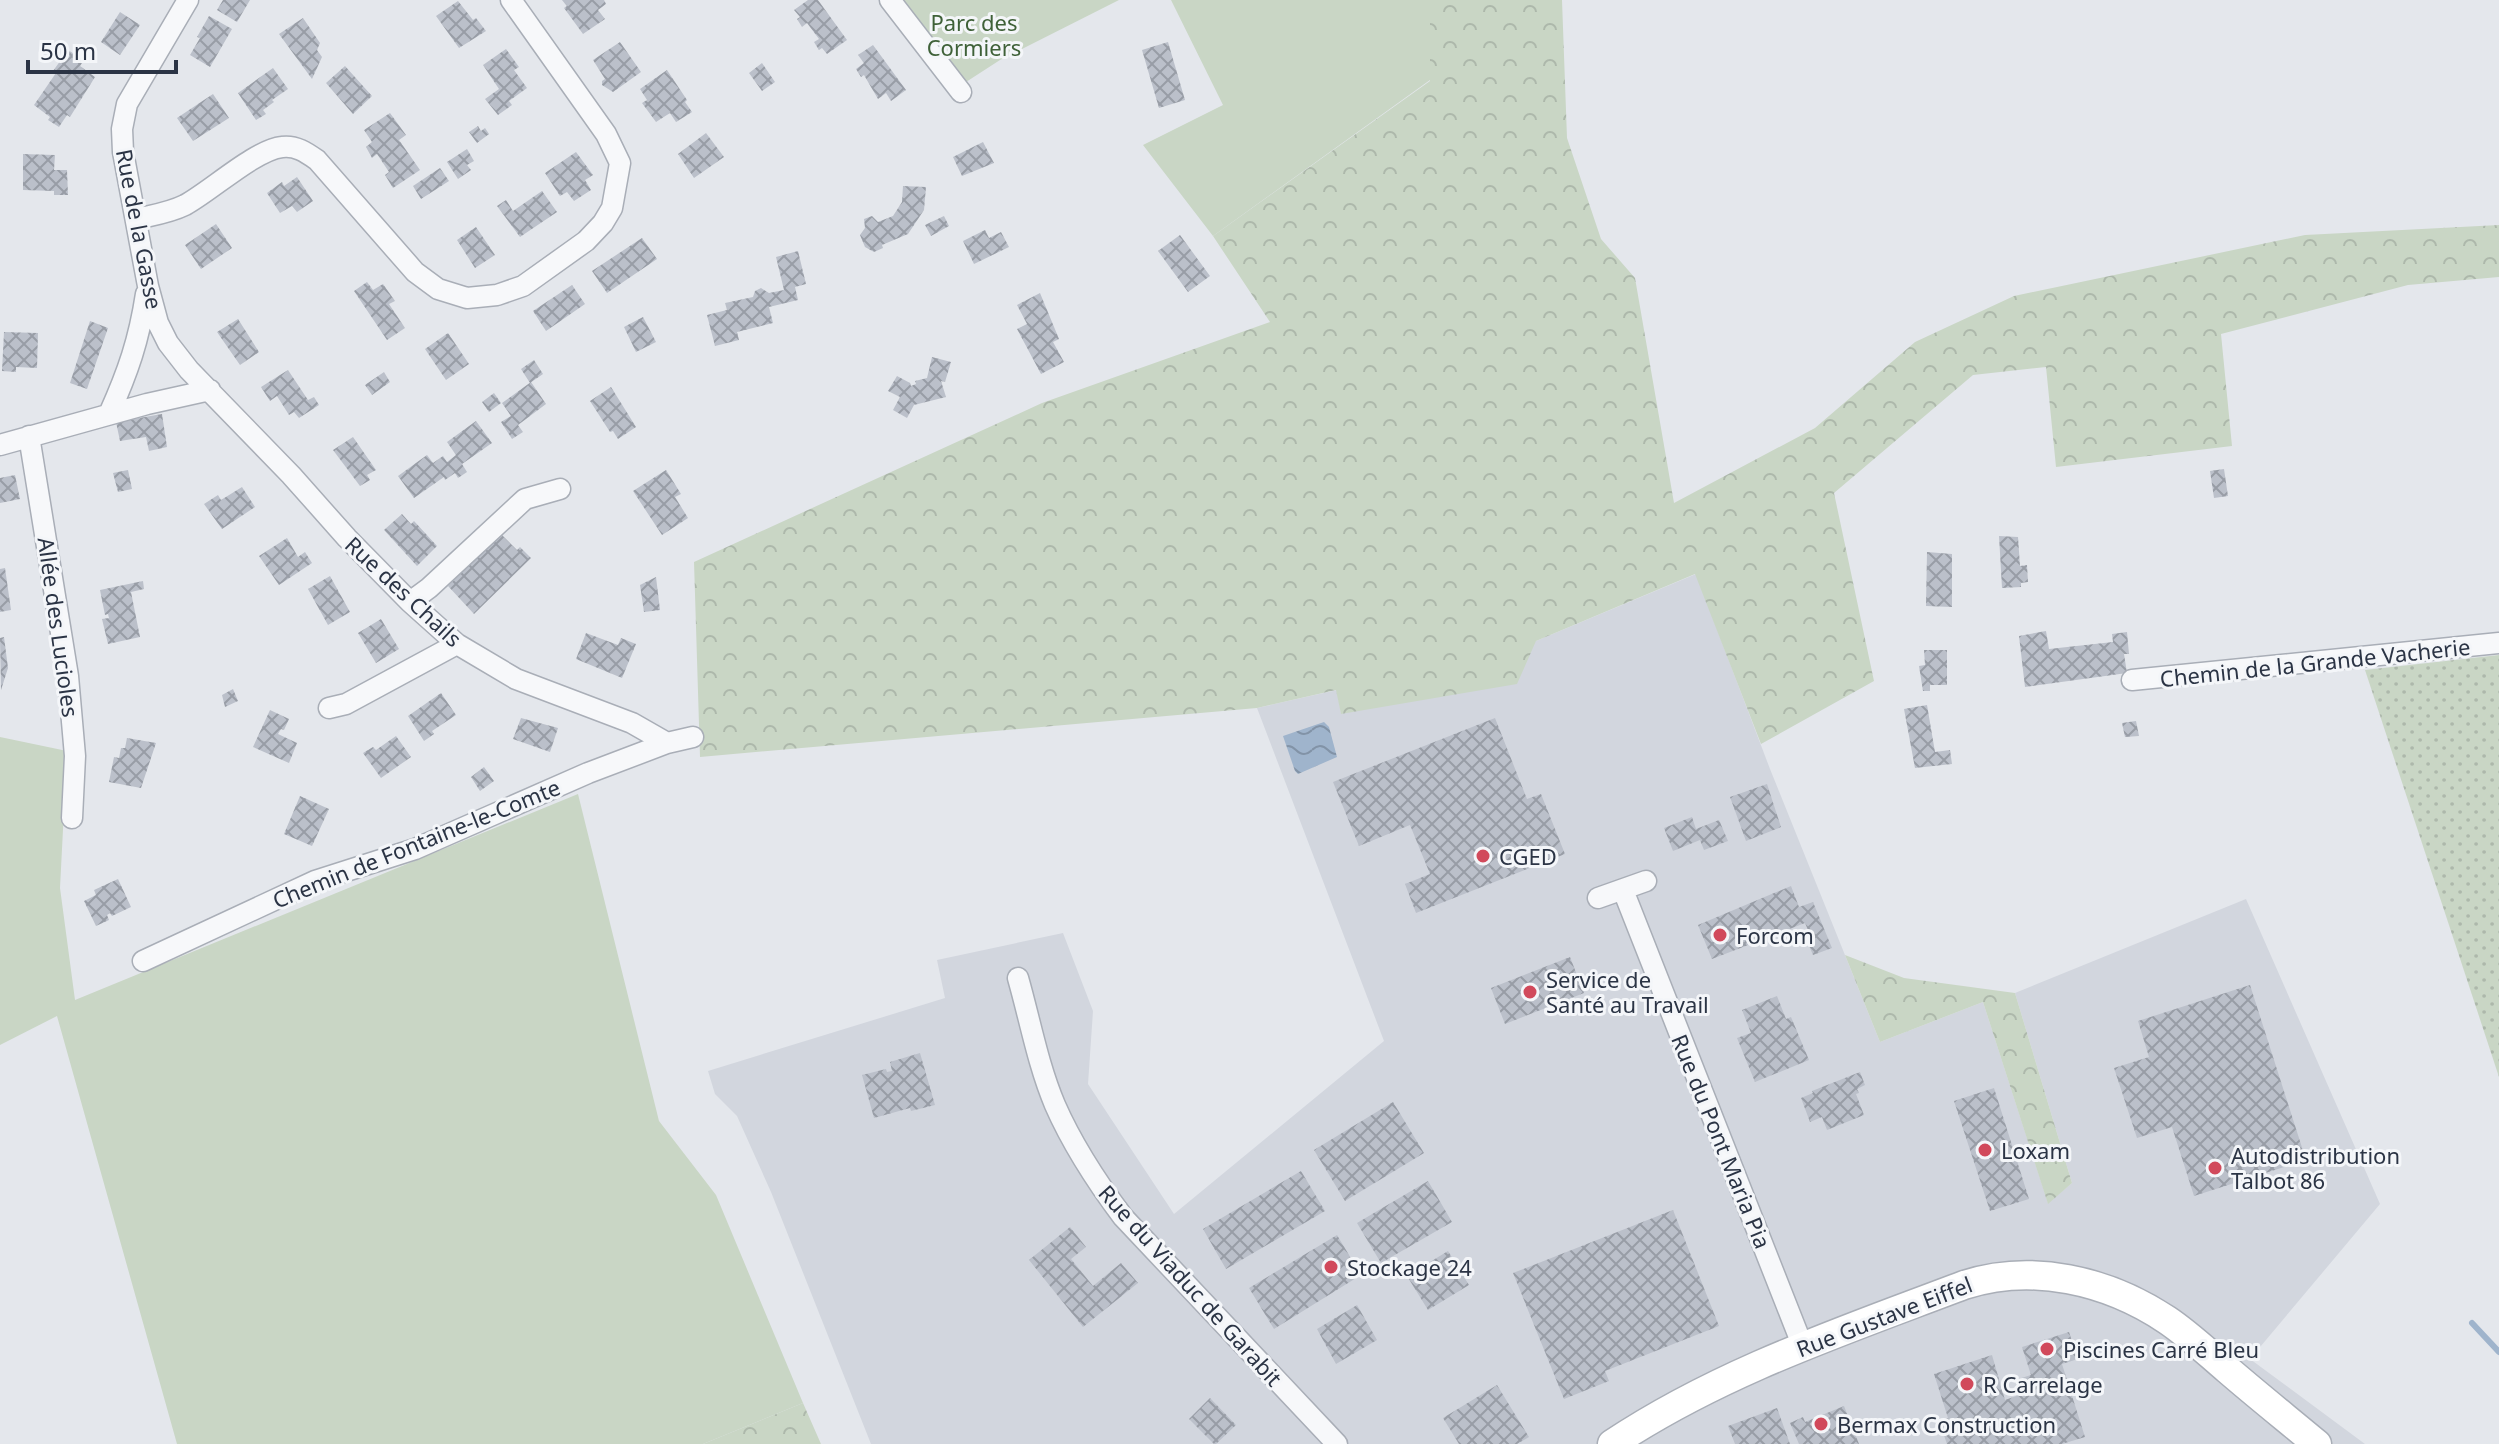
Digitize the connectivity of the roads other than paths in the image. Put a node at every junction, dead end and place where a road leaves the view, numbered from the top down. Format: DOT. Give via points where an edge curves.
graph roads {
  1 [pos="188,0"];
  2 [pos="511,0"];
  3 [pos="890,0"];
  4 [pos="961,92"];
  5 [pos="136,219"];
  6 [pos="148,286"];
  7 [pos="189,370"];
  8 [pos="210,390"];
  9 [pos="109,414"];
  10 [pos="29,436"];
  11 [pos="0,445"];
  12 [pos="560,489"];
  13 [pos="410,602"];
  14 [pos="2499,643"];
  15 [pos="457,644"];
  16 [pos="2132,680"];
  17 [pos="329,708"];
  18 [pos="693,737"];
  19 [pos="667,743"];
  20 [pos="72,818"];
  21 [pos="1646,881"];
  22 [pos="1623,890"];
  23 [pos="1598,898"];
  24 [pos="143,961"];
  25 [pos="1018,978"];
  26 [pos="1803,1347"];
  27 [pos="1337,1444"];
  28 [pos="1612,1444"];
  29 [pos="2317,1444"];
  1 -- 5 [label="street, Rue de la Gasse" via="127,104 123,152"];
  2 -- 5 [label="street" via="606,134 620,163 612,208 603,223 523,286 467,298 438,289 415,272 317,160 284,146 265,152 186,204"];
  3 -- 4 [label="street"];
  5 -- 6 [label="street, Rue de la Gasse"];
  6 -- 7 [label="street, Rue de la Gasse" via="163,333"];
  6 -- 9 [label="street" via="140,334"];
  7 -- 8 [label="street, Rue des Chails"];
  8 -- 9 [label="street"];
  8 -- 13 [label="street, Rue des Chails"];
  9 -- 10 [label="street"];
  10 -- 11 [label="street"];
  10 -- 20 [label="street, Allée des Lucioles" via="68,676 75,756"];
  12 -- 13 [label="street" via="525,499"];
  13 -- 15 [label="street, Rue des Chails"];
  14 -- 16 [label="street, Chemin de la Grande Vacherie"];
  15 -- 17 [label="street" via="346,704"];
  15 -- 19 [label="street, Rue des Chails" via="516,679 632,723"];
  18 -- 19 [label="street, Chemin de Fontaine-le-Comte"];
  19 -- 24 [label="street, Chemin de Fontaine-le-Comte" via="415,849 315,881"];
  21 -- 22 [label="street"];
  22 -- 23 [label="street"];
  22 -- 26 [label="street, Rue du Pont Maria Pia"];
  25 -- 27 [label="street, Rue du Viaduc de Garabit" via="1054,1102 1094,1179 1123,1217"];
  26 -- 28 [label="street, Rue Gustave Eiffel" via="1720,1383"];
  26 -- 29 [label="street, Rue Gustave Eiffel" via="1983,1278 2031,1275 2083,1282 2114,1291 2168,1321"];
}
